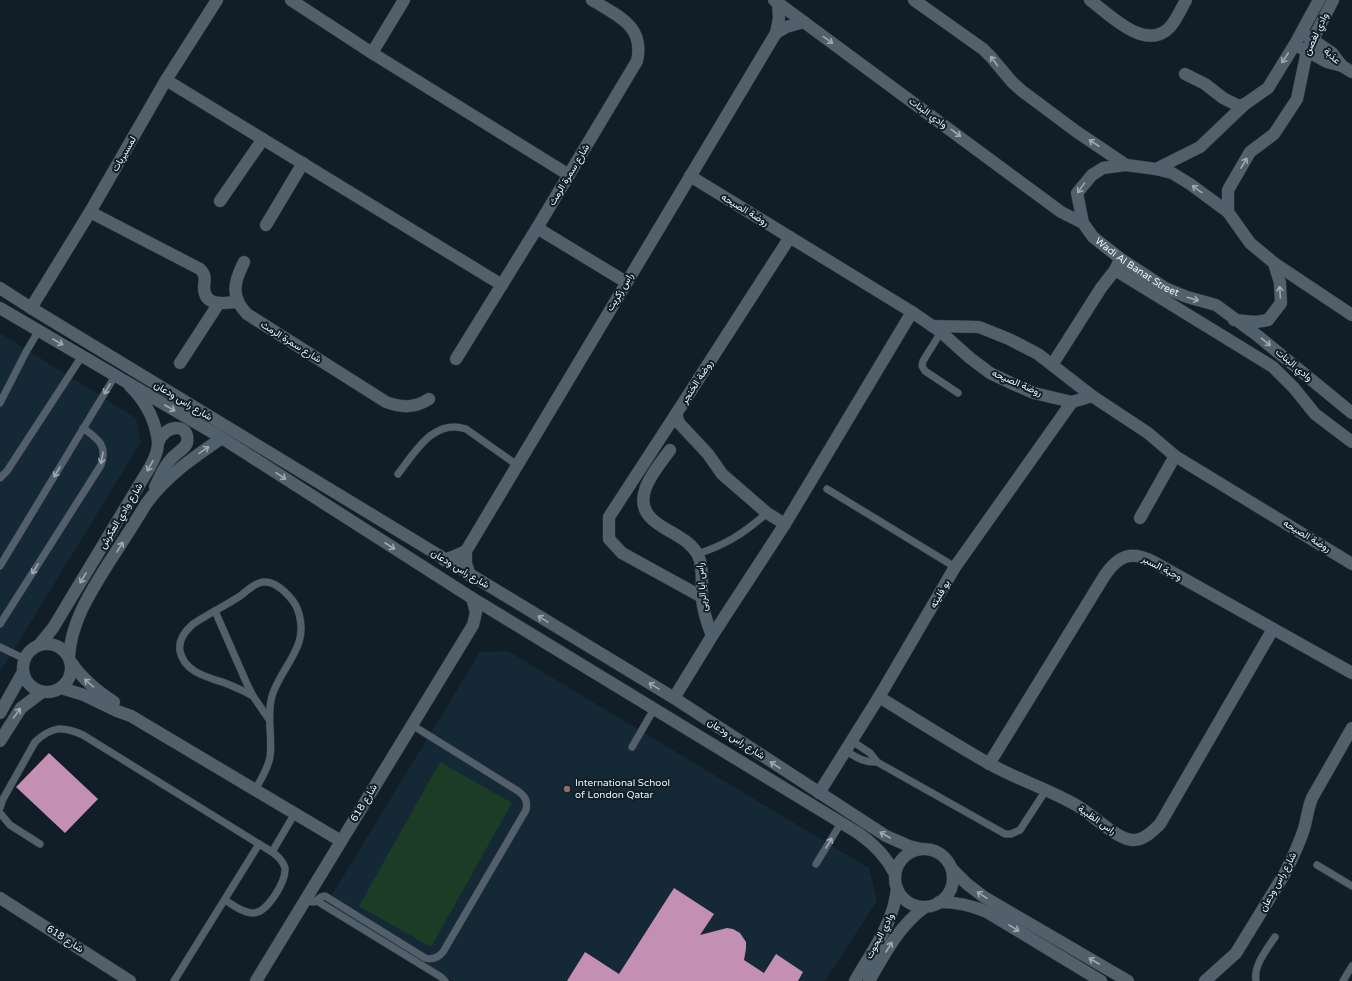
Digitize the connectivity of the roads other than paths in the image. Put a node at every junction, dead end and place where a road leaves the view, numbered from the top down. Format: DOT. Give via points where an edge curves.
graph roads {
  1 [pos="217,0"];
  2 [pos="290,0"];
  3 [pos="404,0"];
  4 [pos="592,0"];
  5 [pos="914,0"];
  6 [pos="1090,0"];
  7 [pos="1186,0"];
  8 [pos="1319,0"];
  9 [pos="1333,0"];
  10 [pos="776,1"];
  11 [pos="804,22"];
  12 [pos="1302,32"];
  13 [pos="776,33"];
  14 [pos="1313,39"];
  15 [pos="1295,44"];
  16 [pos="1306,51"];
  17 [pos="372,53"];
  18 [pos="1347,69"];
  19 [pos="1185,74"];
  20 [pos="166,80"];
  21 [pos="1245,104"];
  22 [pos="263,138"];
  23 [pos="303,163"];
  24 [pos="1126,165"];
  25 [pos="1156,169"];
  26 [pos="569,175"];
  27 [pos="690,176"];
  28 [pos="220,201"];
  29 [pos="90,212"];
  30 [pos="1228,212"];
  31 [pos="1083,223"];
  32 [pos="266,224"];
  33 [pos="537,228"];
  34 [pos="790,237"];
  35 [pos="1121,259"];
  36 [pos="244,262"];
  37 [pos="1274,263"];
  38 [pos="1115,270"];
  39 [pos="626,282"];
  40 [pos="502,285"];
  41 [pos="0,288"];
  42 [pos="237,302"];
  43 [pos="219,303"];
  44 [pos="0,308"];
  45 [pos="31,308"];
  46 [pos="912,312"];
  47 [pos="1352,315"];
  48 [pos="1234,320"];
  49 [pos="937,329"];
  50 [pos="38,330"];
  51 [pos="82,356"];
  52 [pos="456,359"];
  53 [pos="180,363"];
  54 [pos="1052,365"];
  55 [pos="115,376"];
  56 [pos="126,382"];
  57 [pos="958,393"];
  58 [pos="1092,396"];
  59 [pos="429,399"];
  60 [pos="0,402"];
  61 [pos="1072,402"];
  62 [pos="1352,413"];
  63 [pos="676,414"];
  64 [pos="83,428"];
  65 [pos="222,438"];
  66 [pos="1352,442"];
  67 [pos="158,443"];
  68 [pos="670,450"];
  69 [pos="1175,456"];
  70 [pos="518,465"];
  71 [pos="398,474"];
  72 [pos="0,478"];
  73 [pos="827,489"];
  74 [pos="146,504"];
  75 [pos="767,513"];
  76 [pos="1140,518"];
  77 [pos="785,524"];
  78 [pos="466,551"];
  79 [pos="697,554"];
  80 [pos="444,560"];
  81 [pos="1352,564"];
  82 [pos="0,566"];
  83 [pos="955,567"];
  84 [pos="470,576"];
  85 [pos="702,597"];
  86 [pos="472,598"];
  87 [pos="215,611"];
  88 [pos="497,613"];
  89 [pos="0,624"];
  90 [pos="472,626"];
  91 [pos="1273,629"];
  92 [pos="712,636"];
  93 [pos="39,645"];
  94 [pos="0,647"];
  95 [pos="25,659"];
  96 [pos="70,659"];
  97 [pos="23,672"];
  98 [pos="1352,673"];
  99 [pos="61,688"];
  100 [pos="42,692"];
  101 [pos="253,696"];
  102 [pos="879,697"];
  103 [pos="674,698"];
  104 [pos="654,709"];
  105 [pos="0,713"];
  106 [pos="131,716"];
  107 [pos="268,718"];
  108 [pos="412,724"];
  109 [pos="1352,728"];
  110 [pos="0,741"];
  111 [pos="849,746"];
  112 [pos="632,747"];
  113 [pos="877,762"];
  114 [pos="989,764"];
  115 [pos="255,790"];
  116 [pos="1046,790"];
  117 [pos="819,793"];
  118 [pos="0,808"];
  119 [pos="0,813"];
  120 [pos="295,813"];
  121 [pos="841,823"];
  122 [pos="341,841"];
  123 [pos="40,844"];
  124 [pos="259,844"];
  125 [pos="921,849"];
  126 [pos="272,852"];
  127 [pos="816,864"];
  128 [pos="1317,865"];
  129 [pos="952,869"];
  130 [pos="895,874"];
  131 [pos="1352,886"];
  132 [pos="897,888"];
  133 [pos="0,898"];
  134 [pos="225,900"];
  135 [pos="305,901"];
  136 [pos="317,901"];
  137 [pos="939,902"];
  138 [pos="925,907"];
  139 [pos="1275,937"];
  140 [pos="1352,966"];
  141 [pos="1347,978"];
  142 [pos="130,981"];
  143 [pos="174,981"];
  144 [pos="256,981"];
  145 [pos="445,981"];
  146 [pos="855,981"];
  147 [pos="869,981"];
  148 [pos="1101,981"];
  149 [pos="1128,981"];
  150 [pos="1205,981"];
  151 [pos="1256,981"];
  1 -- 20 [label="street, لمسيربات"];
  2 -- 17 [label="street"];
  3 -- 17 [label="street"];
  4 -- 26 [label="street, شارع سمرة الرمث" via="629,24 635,32 639,51 632,70"];
  24 -- 5 [label="street, one-way" via="1022,91 983,49"];
  6 -- 7 [label="street" via="1130,30 1150,36 1169,28"];
  8 -- 12 [label="street, وادي لغصن"];
  9 -- 14 [label="street, وادي لغصن"];
  10 -- 11 [label="street, وادي البنات"];
  10 -- 13 [label="street, راس زكريت" via="779,18"];
  11 -- 13 [label="street"];
  11 -- 31 [label="street, وادي البنات, one-way" via="1061,212"];
  12 -- 14 [label="street, عذبة"];
  12 -- 15 [label="street, وادي لغصن"];
  13 -- 27 [label="street, راس زكريت"];
  14 -- 16 [label="street, وادي لغصن"];
  14 -- 18 [label="street, عذبة" via="1332,53"];
  15 -- 16 [label="street, عذبة"];
  15 -- 21 [label="street, وادي لغصن, one-way" via="1268,88"];
  16 -- 18 [label="street, عذبة"];
  30 -- 16 [label="street, وادي لغصن, one-way" via="1228,190 1250,152 1274,134 1297,100"];
  17 -- 26 [label="street"];
  19 -- 21 [label="street" via="1205,84 1231,103 1239,106"];
  20 -- 22 [label="street"];
  20 -- 29 [label="street, لمسيربات"];
  21 -- 25 [label="street, وادي لغصن" via="1200,147"];
  22 -- 23 [label="street"];
  22 -- 28 [label="street"];
  23 -- 32 [label="street"];
  23 -- 40 [label="street"];
  24 -- 25 [label="street, Wadi Al Banat Street"];
  24 -- 31 [label="street, Wadi Al Banat Street, one-way" via="1103,168 1092,175 1077,193"];
  30 -- 25 [label="street, Wadi Al Banat Street, one-way" via="1172,173"];
  26 -- 33 [label="street, شارع سمرة الرمث"];
  27 -- 34 [label="street, روضة الصيحه"];
  27 -- 39 [label="street, راس زكريت"];
  29 -- 43 [label="street" via="200,269 205,277 207,298"];
  29 -- 45 [label="street, لمسيربات"];
  30 -- 37 [label="street, Wadi Al Banat Street" via="1250,243"];
  31 -- 35 [label="street, Wadi Al Banat Street" via="1093,236"];
  33 -- 39 [label="street"];
  33 -- 40 [label="street, شارع سمرة الرمث"];
  34 -- 46 [label="street, روضة الصيحه"];
  34 -- 63 [label="street, روضة الخنجر"];
  35 -- 38 [label="street"];
  35 -- 48 [label="street, Wadi Al Banat Street, one-way" via="1165,288 1216,305"];
  36 -- 42 [label="street" via="235,282"];
  37 -- 47 [label="street"];
  48 -- 37 [label="street, one-way" via="1268,320 1281,303 1280,283"];
  38 -- 54 [label="street"];
  38 -- 66 [label="street" via="1274,367 1315,414"];
  39 -- 70 [label="street, راس زكريت"];
  40 -- 52 [label="street, شارع سمرة الرمث"];
  41 -- 45 [label="street, شارع راس ودعان"];
  42 -- 43 [label="street"];
  42 -- 59 [label="street, شارع سمرة الرمث" via="247,314 386,402 405,407"];
  43 -- 53 [label="street"];
  44 -- 50 [label="street, شارع راس ودعان"];
  45 -- 80 [label="street, شارع راس ودعان"];
  46 -- 49 [label="street, روضة الصيحه"];
  46 -- 77 [label="street"];
  48 -- 62 [label="street, وادي البنات, one-way" via="1258,336"];
  49 -- 54 [label="street, روضة الصيحه" via="979,327 1038,354"];
  49 -- 57 [label="lane" via="922,366 925,371"];
  49 -- 61 [label="street, روضة الصيحه" via="990,373 1034,392"];
  50 -- 51 [label="street, شارع راس ودعان, one-way"];
  50 -- 60 [label="lane"];
  51 -- 55 [label="street, شارع راس ودعان"];
  51 -- 72 [label="lane"];
  54 -- 58 [label="street, روضة الصيحه"];
  55 -- 56 [label="street, شارع راس ودعان"];
  55 -- 64 [label="lane, one-way"];
  56 -- 65 [label="street, شارع راس ودعان, one-way"];
  56 -- 67 [label="street, شارع وادي العكرش" via="148,408"];
  58 -- 61 [label="street"];
  58 -- 69 [label="street, روضة الصيحه" via="1148,433"];
  61 -- 83 [label="street, بو فليته"];
  63 -- 75 [label="street, روضة الخنجر" via="679,423 708,454 722,474"];
  63 -- 85 [label="street" via="609,517 609,539 622,553"];
  64 -- 82 [label="lane, one-way"];
  64 -- 89 [label="lane, one-way" via="99,440 104,452 101,465"];
  74 -- 65 [label="street, شارع وادي العكرش, one-way" via="172,474"];
  65 -- 86 [label="street, شارع راس ودعان, one-way"];
  67 -- 74 [label="street" via="162,435 172,428 180,428 187,438 186,446 167,464"];
  67 -- 93 [label="street, شارع وادي العكرش, one-way" via="157,453 150,467 53,628"];
  68 -- 79 [label="street, راس ابا الربى" via="645,488 643,504 651,518 684,540"];
  69 -- 76 [label="street"];
  69 -- 81 [label="street, روضة الصيحه"];
  70 -- 71 [label="lane" via="466,429 452,426 435,432 427,439"];
  70 -- 78 [label="street, راس زكريت"];
  73 -- 83 [label="lane"];
  96 -- 74 [label="street, شارع وادي العكرش, one-way" via="69,647 83,607"];
  75 -- 77 [label="street, روضة الخنجر"];
  75 -- 79 [label="lane" via="725,544"];
  77 -- 92 [label="street"];
  78 -- 80 [label="street"];
  78 -- 84 [label="street"];
  79 -- 85 [label="street, راس ابا الربى" via="701,562"];
  80 -- 84 [label="street, شارع راس ودعان"];
  83 -- 102 [label="street, بو فليته"];
  103 -- 84 [label="street, شارع راس ودعان, one-way"];
  85 -- 92 [label="street, راس ابا الربى" via="705,618"];
  86 -- 88 [label="street, شارع راس ودعان"];
  86 -- 90 [label="street, شارع 618" via="476,612"];
  87 -- 101 [label="lane"];
  87 -- 101 [label="lane" via="187,630 179,648 182,659 195,672"];
  87 -- 107 [label="lane" via="252,586 263,582 278,586 295,604 301,623 299,642 275,687"];
  88 -- 90 [label="street, شارع 618" via="485,616"];
  88 -- 104 [label="street, شارع راس ودعان"];
  90 -- 108 [label="street, شارع 618"];
  91 -- 98 [label="street, وجبة السبر"];
  91 -- 114 [label="street, وجبة السبر" via="1144,557 1125,557 1105,575"];
  91 -- 116 [label="street, راس الظبية" via="1160,824 1145,836 1132,840 1119,836 1079,807"];
  92 -- 103 [label="street"];
  93 -- 95 [label="street" via="33,648"];
  93 -- 96 [label="street" via="59,647"];
  94 -- 95 [label="lane"];
  95 -- 97 [label="street"];
  96 -- 99 [label="street" via="71,673"];
  106 -- 96 [label="street, one-way" via="79,674"];
  97 -- 100 [label="street" via="30,685"];
  97 -- 105 [label="street"];
  99 -- 100 [label="street"];
  99 -- 106 [label="street" via="84,695"];
  110 -- 100 [label="street, one-way" via="21,708"];
  101 -- 107 [label="lane"];
  102 -- 111 [label="street, بو فليته"];
  102 -- 114 [label="street, راس الظبية"];
  117 -- 103 [label="street, شارع راس ودعان, one-way"];
  104 -- 112 [label="lane"];
  104 -- 121 [label="street, شارع راس ودعان"];
  106 -- 115 [label="street"];
  107 -- 115 [label="lane" via="270,757"];
  108 -- 122 [label="street, شارع 618"];
  108 -- 136 [label="lane" via="523,794 526,799 526,810 443,952 437,958 424,958 325,896 321,896"];
  109 -- 150 [label="street, شارع راس ودعان" via="1312,798 1304,828 1285,873 1236,953"];
  111 -- 113 [label="lane" via="870,752"];
  111 -- 113 [label="lane" via="864,761"];
  111 -- 117 [label="street, بو فليته"];
  113 -- 116 [label="lane" via="1006,834 1020,830"];
  114 -- 116 [label="street, راس الظبية"];
  115 -- 120 [label="street"];
  125 -- 117 [label="street, شارع راس ودعان, one-way" via="886,836"];
  118 -- 124 [label="lane" via="35,742 53,730 69,728"];
  119 -- 123 [label="lane" via="10,825"];
  120 -- 122 [label="street"];
  120 -- 126 [label="lane"];
  127 -- 121 [label="lane, one-way"];
  121 -- 130 [label="street, شارع راس ودعان" via="868,839 890,864"];
  122 -- 135 [label="street, شارع 618"];
  124 -- 126 [label="lane"];
  124 -- 134 [label="lane"];
  125 -- 129 [label="street" via="933,850 943,856"];
  125 -- 130 [label="street" via="904,857"];
  126 -- 134 [label="lane" via="282,860 285,874 266,907 251,913"];
  128 -- 131 [label="lane"];
  129 -- 137 [label="street" via="951,888"];
  149 -- 129 [label="street, one-way" via="984,897"];
  130 -- 132 [label="street"];
  132 -- 138 [label="street" via="911,903"];
  132 -- 146 [label="street, وادي البحوث" via="889,922"];
  133 -- 142 [label="street, شارع 618"];
  134 -- 143 [label="lane"];
  135 -- 136 [label="lane"];
  135 -- 144 [label="street, شارع 618"];
  136 -- 145 [label="lane"];
  137 -- 138 [label="street"];
  137 -- 148 [label="street, one-way" via="969,905 987,912"];
  147 -- 138 [label="street, وادي البحوث, one-way" via="898,932"];
  139 -- 151 [label="lane" via="1254,975"];
  140 -- 141 [label="lane"];
}
